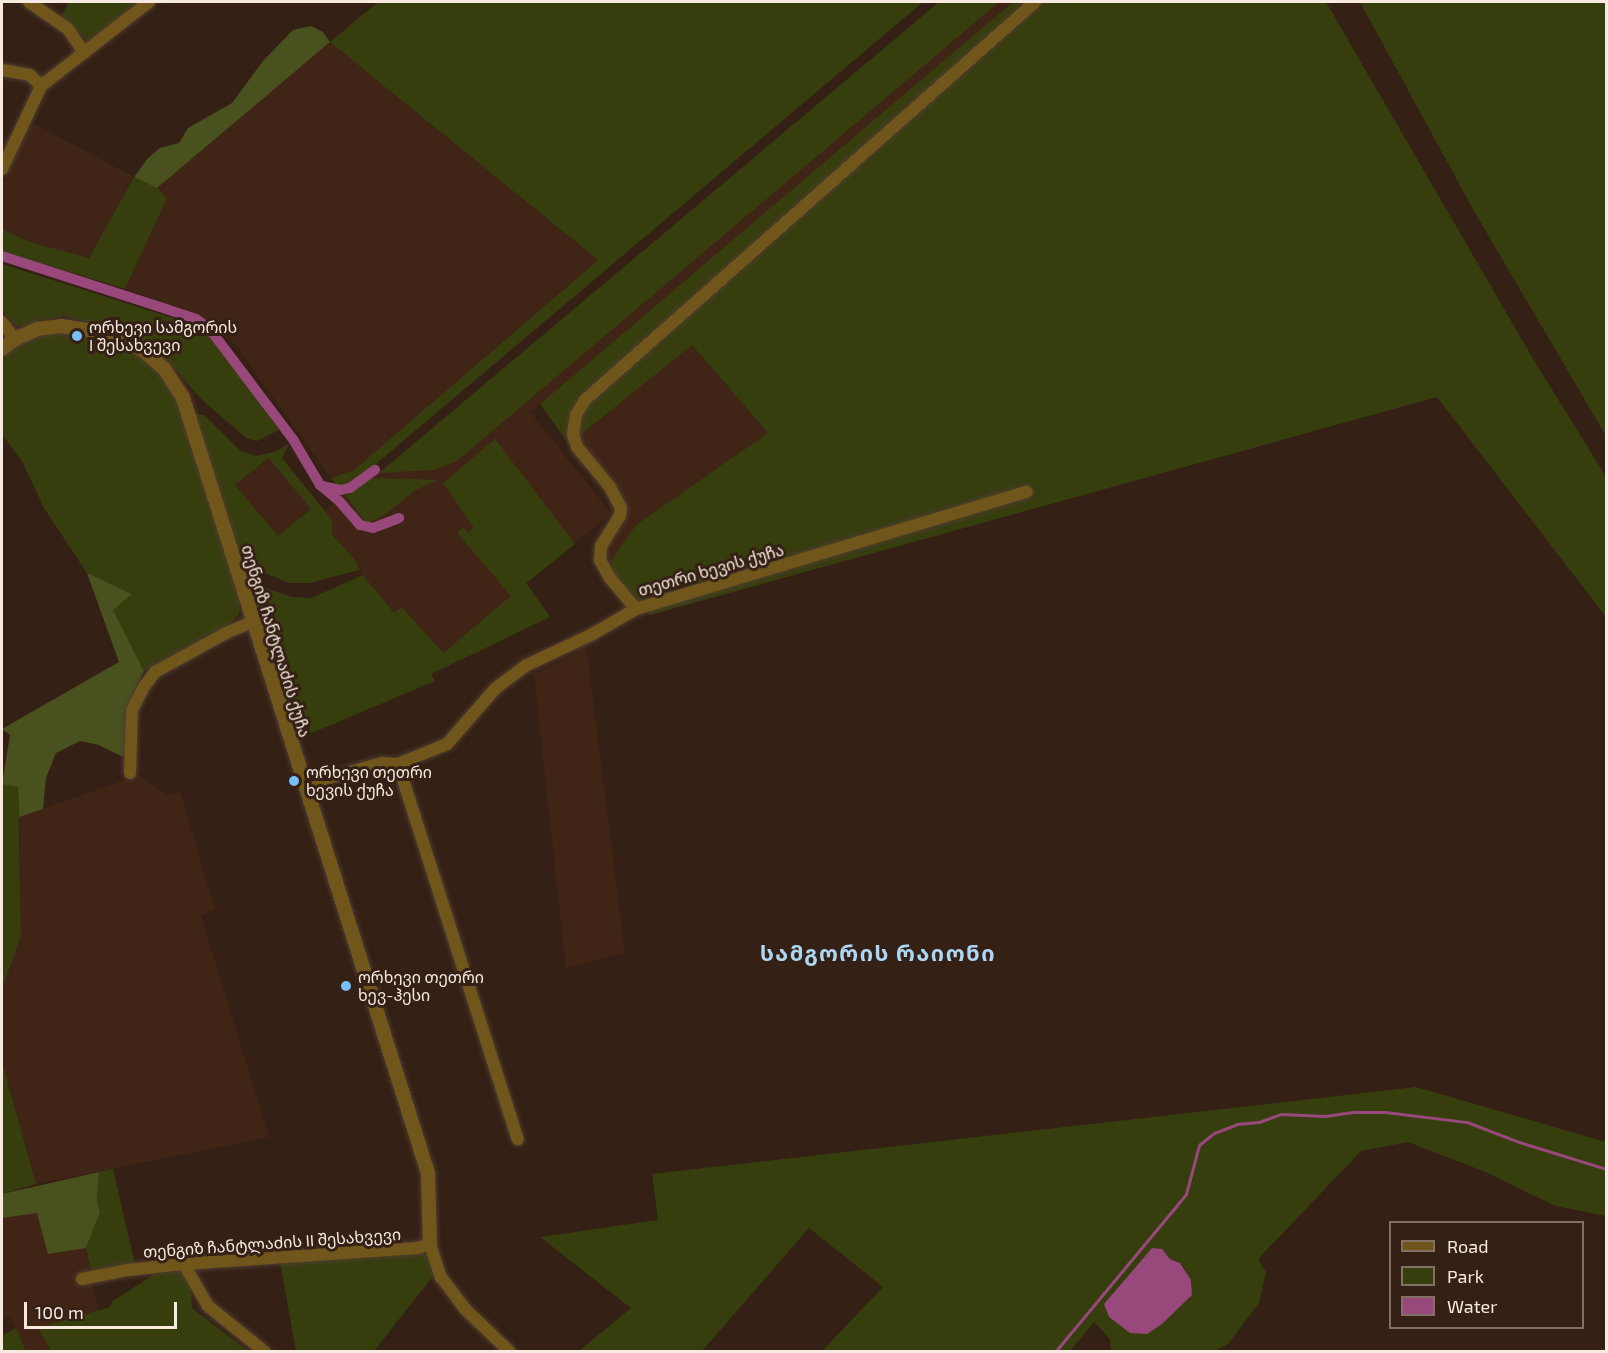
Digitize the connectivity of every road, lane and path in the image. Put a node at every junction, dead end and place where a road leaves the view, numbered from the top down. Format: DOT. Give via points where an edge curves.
graph roads {
  1 [pos="29,2"];
  2 [pos="149,2"];
  3 [pos="1035,2"];
  4 [pos="84,52"];
  5 [pos="2,70"];
  6 [pos="41,86"];
  7 [pos="2,169"];
  8 [pos="2,322"];
  9 [pos="15,339"];
  10 [pos="2,349"];
  11 [pos="1027,492"];
  12 [pos="636,609"];
  13 [pos="252,622"];
  14 [pos="398,764"];
  15 [pos="130,773"];
  16 [pos="303,782"];
  17 [pos="519,1139"];
  18 [pos="430,1244"];
  19 [pos="184,1264"];
  20 [pos="82,1280"];
  21 [pos="265,1352"];
  22 [pos="510,1352"];
  1 -- 4 [label="street" via="68,29"];
  2 -- 4 [label="street"];
  3 -- 12 [label="street" via="585,400 576,415 573,434 577,447 610,487 621,508 601,546 600,560"];
  4 -- 6 [label="street"];
  5 -- 6 [label="street" via="30,75"];
  6 -- 7 [label="street"];
  8 -- 9 [label="street"];
  9 -- 10 [label="street, თენგიზ ჩანტლაძის ქუჩა"];
  9 -- 13 [label="street, თენგიზ ჩანტლაძის ქუჩა" via="37,329 61,326 101,332 143,350 165,370 183,398"];
  11 -- 12 [label="street, თეთრი ხევის ქუჩა"];
  12 -- 14 [label="street, თეთრი ხევის ქუჩა" via="525,666 496,688 447,744"];
  13 -- 15 [label="street" via="155,672 132,710"];
  13 -- 16 [label="street, თენგიზ ჩანტლაძის ქუჩა"];
  14 -- 16 [label="street, თეთრი ხევის ქუჩა"];
  14 -- 17 [label="street"];
  16 -- 18 [label="street, თენგიზ ჩანტლაძის ქუჩა" via="428,1173"];
  18 -- 19 [label="street, თენგიზ ჩანტლაძის II შესახვევი"];
  18 -- 22 [label="street, თენგიზ ჩანტლაძის ქუჩა" via="441,1277 465,1309"];
  19 -- 20 [label="street, თენგიზ ჩანტლაძის II შესახვევი"];
  19 -- 21 [label="street" via="208,1306"];
}
